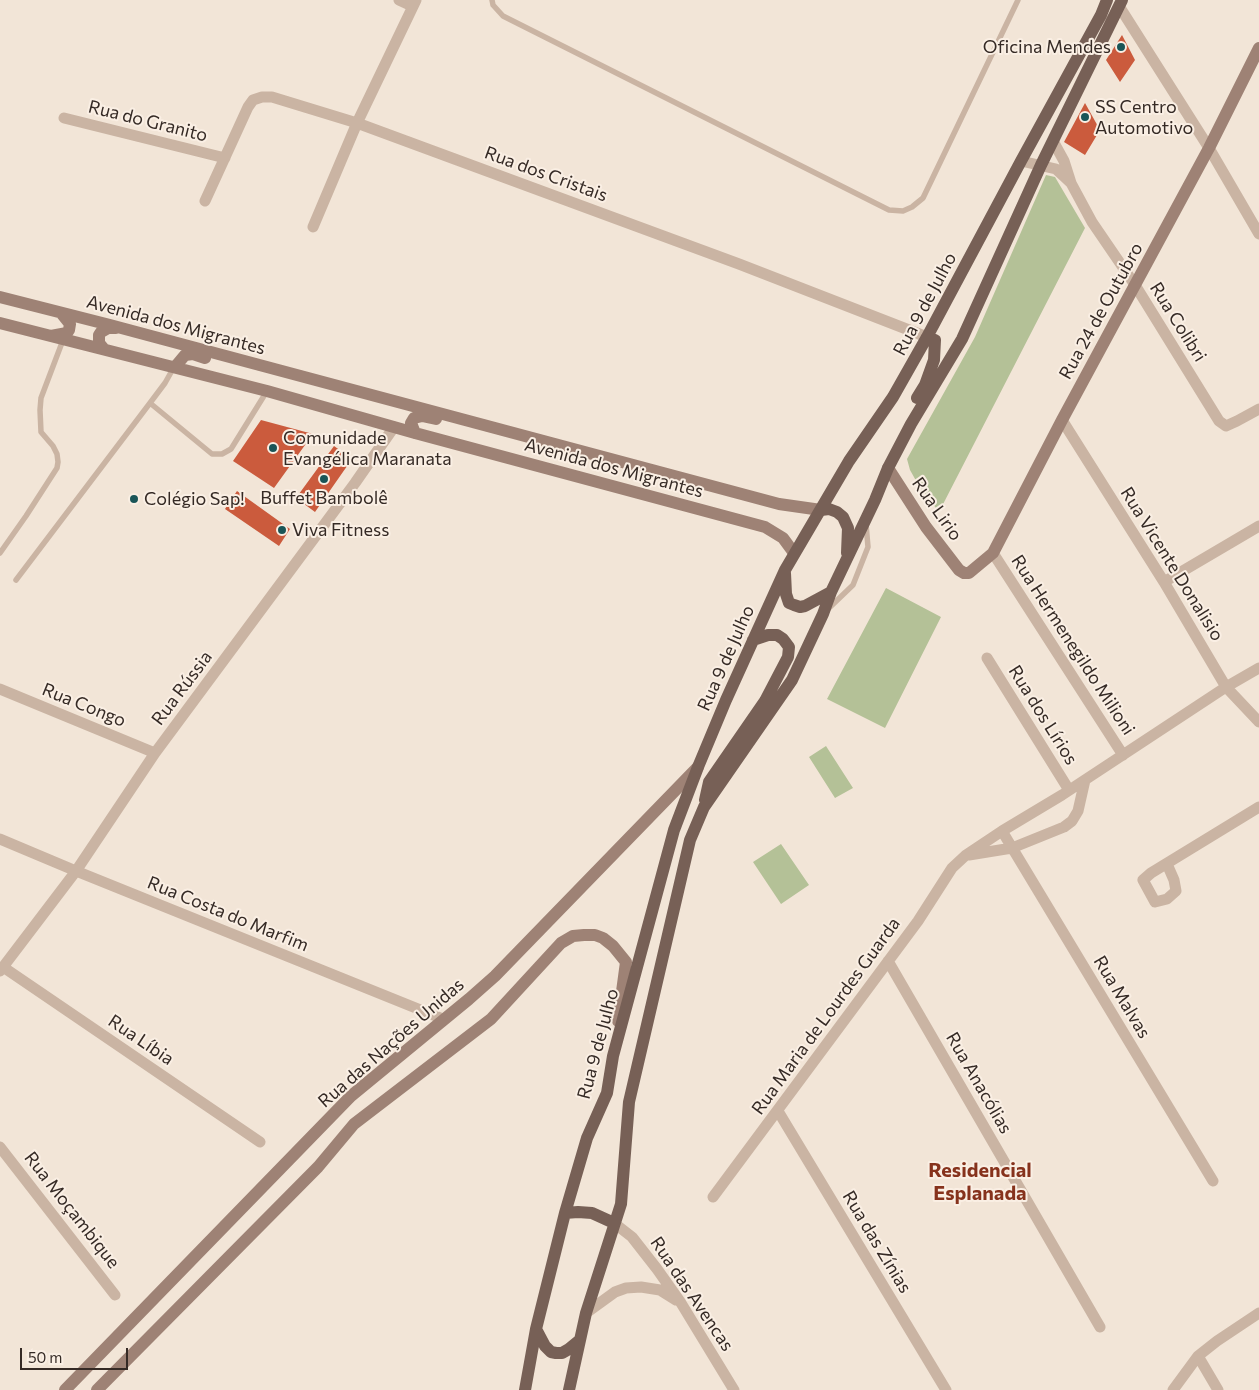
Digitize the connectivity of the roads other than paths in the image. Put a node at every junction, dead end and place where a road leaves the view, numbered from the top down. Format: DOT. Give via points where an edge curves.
graph roads {
  1 [pos="399,0"];
  2 [pos="492,0"];
  3 [pos="1018,0"];
  4 [pos="1107,0"];
  5 [pos="414,3"];
  6 [pos="1121,3"];
  7 [pos="1259,48"];
  8 [pos="64,118"];
  9 [pos="357,123"];
  10 [pos="1053,141"];
  11 [pos="1209,148"];
  12 [pos="225,158"];
  13 [pos="1021,161"];
  14 [pos="1040,165"];
  15 [pos="1071,182"];
  16 [pos="205,201"];
  17 [pos="313,227"];
  18 [pos="1259,234"];
  19 [pos="1135,285"];
  20 [pos="0,297"];
  21 [pos="62,314"];
  22 [pos="0,323"];
  23 [pos="118,327"];
  24 [pos="49,336"];
  25 [pos="928,337"];
  26 [pos="63,340"];
  27 [pos="104,349"];
  28 [pos="174,367"];
  29 [pos="343,387"];
  30 [pos="267,391"];
  31 [pos="150,403"];
  32 [pos="1259,409"];
  33 [pos="1062,420"];
  34 [pos="911,424"];
  35 [pos="394,427"];
  36 [pos="415,433"];
  37 [pos="528,437"];
  38 [pos="888,468"];
  39 [pos="821,510"];
  40 [pos="866,520"];
  41 [pos="1259,526"];
  42 [pos="0,553"];
  43 [pos="794,553"];
  44 [pos="993,553"];
  45 [pos="846,562"];
  46 [pos="785,570"];
  47 [pos="959,570"];
  48 [pos="16,580"];
  49 [pos="1164,582"];
  50 [pos="831,592"];
  51 [pos="823,614"];
  52 [pos="753,640"];
  53 [pos="988,658"];
  54 [pos="1259,668"];
  55 [pos="1226,687"];
  56 [pos="0,689"];
  57 [pos="1259,722"];
  58 [pos="155,753"];
  59 [pos="1122,755"];
  60 [pos="698,767"];
  61 [pos="1085,780"];
  62 [pos="1069,790"];
  63 [pos="704,807"];
  64 [pos="1259,807"];
  65 [pos="1002,831"];
  66 [pos="0,839"];
  67 [pos="1012,848"];
  68 [pos="966,855"];
  69 [pos="1167,864"];
  70 [pos="76,871"];
  71 [pos="888,962"];
  72 [pos="1,969"];
  73 [pos="443,1019"];
  74 [pos="613,1056"];
  75 [pos="778,1111"];
  76 [pos="260,1142"];
  77 [pos="0,1146"];
  78 [pos="1212,1181"];
  79 [pos="714,1197"];
  80 [pos="565,1213"];
  81 [pos="614,1223"];
  82 [pos="115,1295"];
  83 [pos="681,1303"];
  84 [pos="586,1313"];
  85 [pos="1259,1313"];
  86 [pos="1100,1326"];
  87 [pos="536,1330"];
  88 [pos="580,1340"];
  89 [pos="1198,1356"];
  90 [pos="732,1389"];
  91 [pos="65,1390"];
  92 [pos="98,1390"];
  93 [pos="525,1390"];
  94 [pos="569,1390"];
  95 [pos="946,1390"];
  96 [pos="1173,1390"];
  97 [pos="1218,1390"];
  1 -- 5 [label="street"];
  2 -- 3 [label="lane" via="503,16 889,210 903,211 923,198"];
  4 -- 13 [label="main road, Rua 9 de Julho"];
  5 -- 9 [label="street"];
  6 -- 10 [label="main road"];
  6 -- 11 [label="street"];
  7 -- 11 [label="street, Rua 24 de Outubro"];
  8 -- 12 [label="street, Rua do Granito"];
  9 -- 12 [label="street, Rua dos Cristais" via="272,97 262,97 253,100 248,107"];
  9 -- 17 [label="street"];
  9 -- 25 [label="street, Rua dos Cristais"];
  10 -- 14 [label="main road"];
  10 -- 15 [label="street, Rua Colibri"];
  11 -- 18 [label="street"];
  11 -- 19 [label="street, Rua 24 de Outubro"];
  12 -- 16 [label="street, Rua dos Cristais"];
  13 -- 14 [label="street, Rua Colibri"];
  13 -- 25 [label="main road, Rua 9 de Julho"];
  14 -- 15 [label="street, Rua Colibri" via="1056,169"];
  14 -- 34 [label="main road" via="962,339"];
  15 -- 19 [label="street, Rua Colibri" via="1092,222"];
  19 -- 32 [label="street, Rua Colibri" via="1219,421 1226,426"];
  19 -- 33 [label="street, Rua 24 de Outubro"];
  20 -- 21 [label="street, Avenida dos Migrantes"];
  21 -- 23 [label="street, Avenida dos Migrantes"];
  21 -- 24 [label="street" via="70,324 69,330"];
  22 -- 24 [label="street, Avenida dos Migrantes"];
  23 -- 27 [label="street" via="101,332 98,339"];
  23 -- 29 [label="street, Avenida dos Migrantes"];
  24 -- 26 [label="street, Avenida dos Migrantes"];
  25 -- 34 [label="main road" via="935,340 934,360 912,409"];
  25 -- 39 [label="main road, Rua 9 de Julho"];
  26 -- 27 [label="street, Avenida dos Migrantes"];
  26 -- 42 [label="lane" via="40,404 41,432 57,454 57,468"];
  27 -- 28 [label="street, Avenida dos Migrantes"];
  28 -- 29 [label="street, Avenida dos Migrantes" via="185,356 193,354 320,389"];
  28 -- 30 [label="street, Avenida dos Migrantes"];
  28 -- 31 [label="lane"];
  29 -- 37 [label="street, Avenida dos Migrantes"];
  30 -- 31 [label="lane" via="231,449 222,454 212,454"];
  30 -- 35 [label="street, Avenida dos Migrantes"];
  31 -- 48 [label="lane"];
  33 -- 44 [label="street, Rua 24 de Outubro"];
  33 -- 49 [label="street, Rua Vicente Donalisio"];
  34 -- 38 [label="main road"];
  35 -- 36 [label="street, Avenida dos Migrantes"];
  35 -- 58 [label="street, Rua Rússia"];
  36 -- 37 [label="street, Avenida dos Migrantes" via="412,420 429,417 509,439"];
  36 -- 43 [label="street, Avenida dos Migrantes" via="765,527 783,538"];
  37 -- 39 [label="street, Avenida dos Migrantes" via="779,504"];
  38 -- 40 [label="main road"];
  38 -- 47 [label="street, Rua Lirio" via="926,527"];
  39 -- 43 [label="main road, Rua 9 de Julho"];
  39 -- 45 [label="main road" via="829,509 843,517 848,528"];
  40 -- 45 [label="main road"];
  40 -- 51 [label="lane" via="868,547 853,585"];
  41 -- 49 [label="street"];
  43 -- 46 [label="main road, Rua 9 de Julho"];
  44 -- 47 [label="street, Rua 24 de Outubro" via="969,573"];
  44 -- 59 [label="street, Rua Hermenegildo Milioni"];
  45 -- 50 [label="main road"];
  46 -- 50 [label="main road" via="789,603 805,606"];
  46 -- 52 [label="main road, Rua 9 de Julho"];
  49 -- 55 [label="street, Rua Vicente Donalisio"];
  50 -- 51 [label="main road"];
  51 -- 63 [label="main road" via="792,680"];
  52 -- 60 [label="main road, Rua 9 de Julho"];
  52 -- 63 [label="main road" via="777,635 789,647 788,657 765,701 709,782"];
  53 -- 62 [label="street, Rua dos Lírios"];
  54 -- 55 [label="street, Rua Maria de Lourdes Guarda"];
  55 -- 57 [label="street, Rua Vicente Donalisio"];
  55 -- 59 [label="street, Rua Maria de Lourdes Guarda"];
  56 -- 58 [label="street, Rua Congo"];
  58 -- 70 [label="street, Rua Rússia"];
  59 -- 61 [label="street, Rua Maria de Lourdes Guarda"];
  60 -- 73 [label="street, Rua das Nações Unidas" via="495,976"];
  60 -- 74 [label="main road, Rua 9 de Julho" via="674,830"];
  61 -- 62 [label="street, Rua Maria de Lourdes Guarda"];
  61 -- 67 [label="street" via="1078,811 1072,821"];
  62 -- 65 [label="street, Rua Maria de Lourdes Guarda"];
  63 -- 81 [label="main road" via="690,840 629,1102 621,1204"];
  64 -- 69 [label="street"];
  65 -- 67 [label="street, Rua Malvas"];
  65 -- 68 [label="street, Rua Maria de Lourdes Guarda"];
  66 -- 70 [label="street, Rua Costa do Marfim"];
  67 -- 68 [label="street"];
  67 -- 78 [label="street, Rua Malvas"];
  68 -- 71 [label="street, Rua Maria de Lourdes Guarda" via="952,868"];
  70 -- 72 [label="street, Rua Rússia"];
  70 -- 73 [label="street, Rua Costa do Marfim"];
  71 -- 75 [label="street, Rua Maria de Lourdes Guarda"];
  71 -- 86 [label="street, Rua Anacólias"];
  72 -- 76 [label="street, Rua Líbia"];
  73 -- 91 [label="street, Rua das Nações Unidas" via="351,1096"];
  74 -- 80 [label="main road, Rua 9 de Julho" via="607,1093 587,1138"];
  74 -- 92 [label="street, Rua das Nações Unidas" via="626,962 603,938 573,936 562,943 491,1019 354,1124 318,1167"];
  75 -- 79 [label="street, Rua Maria de Lourdes Guarda"];
  75 -- 95 [label="street, Rua das Zínias"];
  77 -- 82 [label="street, Rua Moçambique"];
  80 -- 81 [label="main road" via="592,1213"];
  80 -- 87 [label="main road, Rua 9 de Julho"];
  81 -- 83 [label="street, Rua das Avencas" via="632,1237"];
  81 -- 84 [label="main road"];
  83 -- 84 [label="street" via="660,1290 626,1288"];
  83 -- 90 [label="street, Rua das Avencas"];
  84 -- 88 [label="main road"];
  85 -- 89 [label="street"];
  87 -- 88 [label="main road" via="545,1346 556,1354"];
  87 -- 93 [label="main road, Rua 9 de Julho"];
  88 -- 94 [label="main road"];
  89 -- 96 [label="street"];
  89 -- 97 [label="street"];
}
